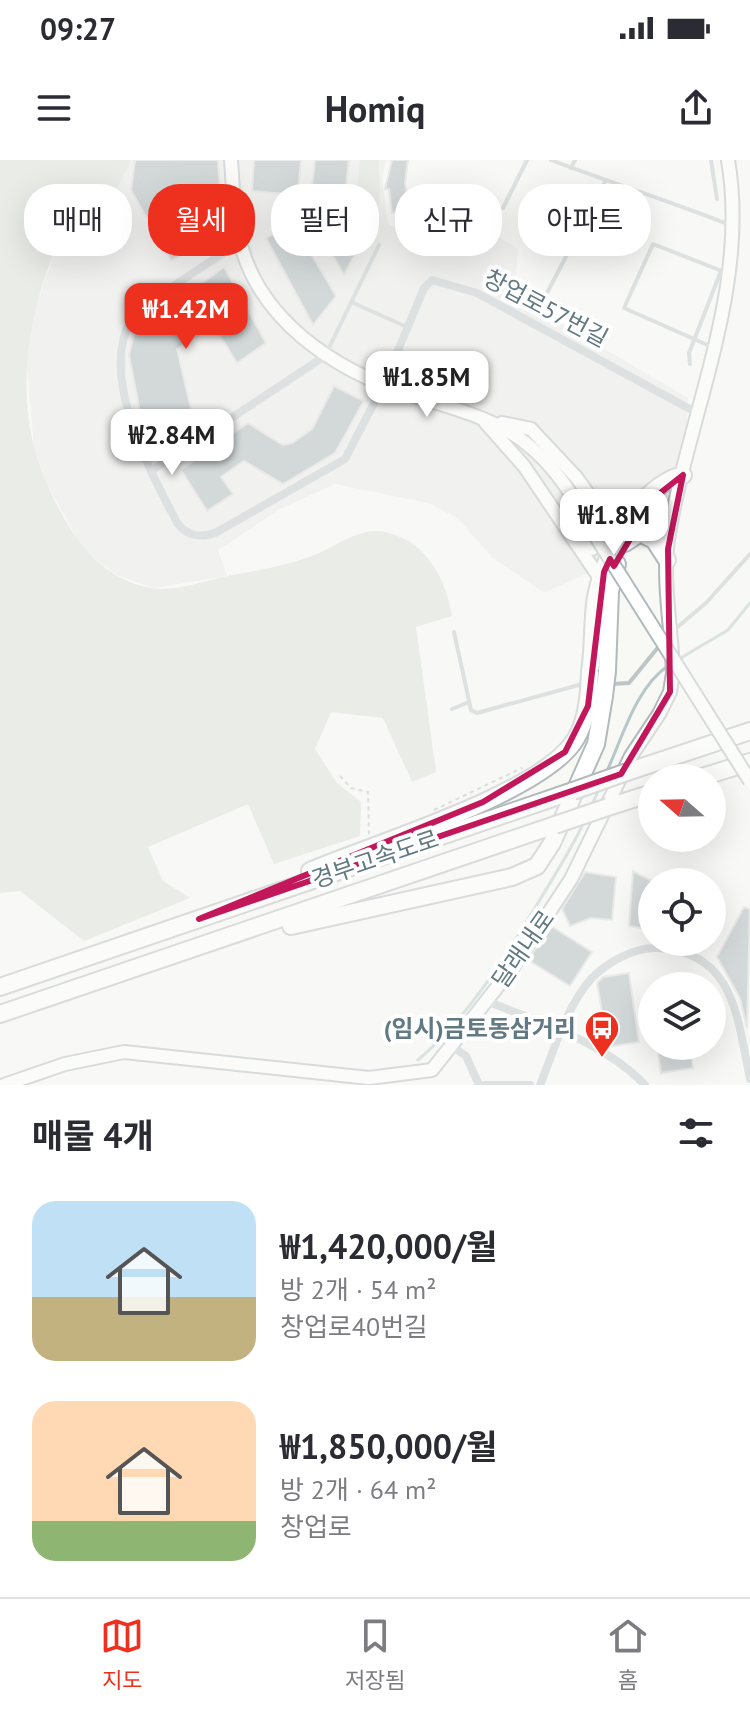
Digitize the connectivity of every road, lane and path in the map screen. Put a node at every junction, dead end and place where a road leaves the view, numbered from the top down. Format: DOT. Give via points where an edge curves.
graph roads {
  1 [pos="231,160"];
  2 [pos="527,160"];
  3 [pos="551,160"];
  4 [pos="575,160"];
  5 [pos="711,160"];
  6 [pos="728,160"];
  7 [pos="571,168"];
  8 [pos="605,182"];
  9 [pos="234,184"];
  10 [pos="717,199"];
  11 [pos="503,208"];
  12 [pos="736,228"];
  13 [pos="218,256"];
  14 [pos="247,256"];
  15 [pos="374,256"];
  16 [pos="727,273"];
  17 [pos="547,293"];
  18 [pos="351,302"];
  19 [pos="407,327"];
  20 [pos="697,341"];
  21 [pos="716,348"];
  22 [pos="325,356"];
  23 [pos="690,364"];
  24 [pos="383,386"];
  25 [pos="699,414"];
  26 [pos="483,420"];
  27 [pos="151,471"];
  28 [pos="683,475"];
  29 [pos="648,496"];
  30 [pos="607,520"];
  31 [pos="576,543"];
  32 [pos="625,543"];
  33 [pos="750,554"];
  34 [pos="667,560"];
  35 [pos="601,580"];
  36 [pos="454,632"];
  37 [pos="672,639"];
  38 [pos="598,672"];
  39 [pos="597,694"];
  40 [pos="469,702"];
  41 [pos="452,709"];
  42 [pos="750,731"];
  43 [pos="750,762"];
  44 [pos="524,767"];
  45 [pos="726,770"];
  46 [pos="340,776"];
  47 [pos="750,781"];
  48 [pos="638,797"];
  49 [pos="434,810"];
  50 [pos="372,839"];
  51 [pos="199,919"];
  52 [pos="207,943"];
  53 [pos="0,987"];
  54 [pos="487,1001"];
  55 [pos="0,1014"];
  56 [pos="562,1033"];
  57 [pos="453,1047"];
  58 [pos="750,1079"];
  59 [pos="4,1085"];
  60 [pos="481,1085"];
  61 [pos="530,1085"];
  62 [pos="540,1085"];
  63 [pos="645,1085"];
  1 -- 9 [label="street"];
  2 -- 11 [label="lane"];
  3 -- 7 [label="lane"];
  4 -- 7 [label="lane"];
  5 -- 10 [label="lane"];
  6 -- 12 [label="street"];
  7 -- 8 [label="lane"];
  8 -- 12 [label="lane" via="639,189"];
  8 -- 17 [label="lane"];
  12 -- 16 [label="street"];
  13 -- 27 [label="street" via="155,296 129,324 123,358 126,403 133,437"];
  14 -- 22 [label="street" via="288,324"];
  15 -- 18 [label="lane"];
  16 -- 20 [label="lane"];
  16 -- 20 [label="lane" via="653,244 624,308"];
  16 -- 21 [label="street"];
  18 -- 19 [label="lane"];
  18 -- 22 [label="lane"];
  19 -- 24 [label="street, 창업로57번길"];
  19 -- 25 [label="street, 창업로57번길" via="427,283 444,281 492,301"];
  20 -- 21 [label="lane"];
  20 -- 23 [label="lane" via="689,353"];
  21 -- 25 [label="street"];
  22 -- 24 [label="street"];
  22 -- 27 [label="street"];
  24 -- 26 [label="street"];
  24 -- 27 [label="street, 창업로57번길" via="344,460 214,534 201,536 180,528"];
  25 -- 28 [label="street"];
  26 -- 30 [label="street" via="531,429"];
  26 -- 31 [label="street" via="524,466"];
  26 -- 47 [label="street, bridge" via="522,439 572,493"];
  28 -- 29 [label="highway" via="665,480"];
  28 -- 32 [label="highway" via="655,497"];
  28 -- 34 [label="street"];
  29 -- 30 [label="street" via="630,514"];
  29 -- 35 [label="highway"];
  30 -- 31 [label="street" via="602,544 592,549"];
  31 -- 35 [label="street"];
  32 -- 34 [label="highway" via="644,533"];
  32 -- 38 [label="highway" via="612,578"];
  33 -- 37 [label="lane"];
  34 -- 37 [label="street"];
  35 -- 38 [label="highway" via="588,614"];
  36 -- 40 [label="lane"];
  37 -- 40 [label="lane" via="629,683 577,684 486,714 471,710"];
  37 -- 54 [label="street, 달래내로, bridge" via="670,692 588,838 587,852"];
  38 -- 39 [label="highway, bridge"];
  39 -- 51 [label="highway" via="581,730 553,763 483,802"];
  39 -- 52 [label="highway" via="596,744 589,763 544,859 526,873"];
  40 -- 41 [label="lane"];
  42 -- 51 [label="highway, 경부고속도로, bridge"];
  43 -- 45 [label="highway"];
  44 -- 49 [label="path"];
  46 -- 50 [label="path" via="351,788 368,792 367,831"];
  48 -- 52 [label="highway, 경부고속도로, bridge"];
  51 -- 53 [label="highway, 경부고속도로"];
  52 -- 55 [label="highway, 경부고속도로"];
  54 -- 56 [label="street"];
  54 -- 57 [label="street, 달래내로"];
  56 -- 58 [label="street" via="591,979 612,963 650,948 684,952 699,957 722,981 734,1004"];
  56 -- 62 [label="street"];
  56 -- 63 [label="street" via="596,1047"];
  57 -- 59 [label="street, 달래내로" via="432,1070 369,1078 124,1052 65,1064"];
  57 -- 60 [label="street" via="466,1056"];
  60 -- 61 [label="street"];
}
